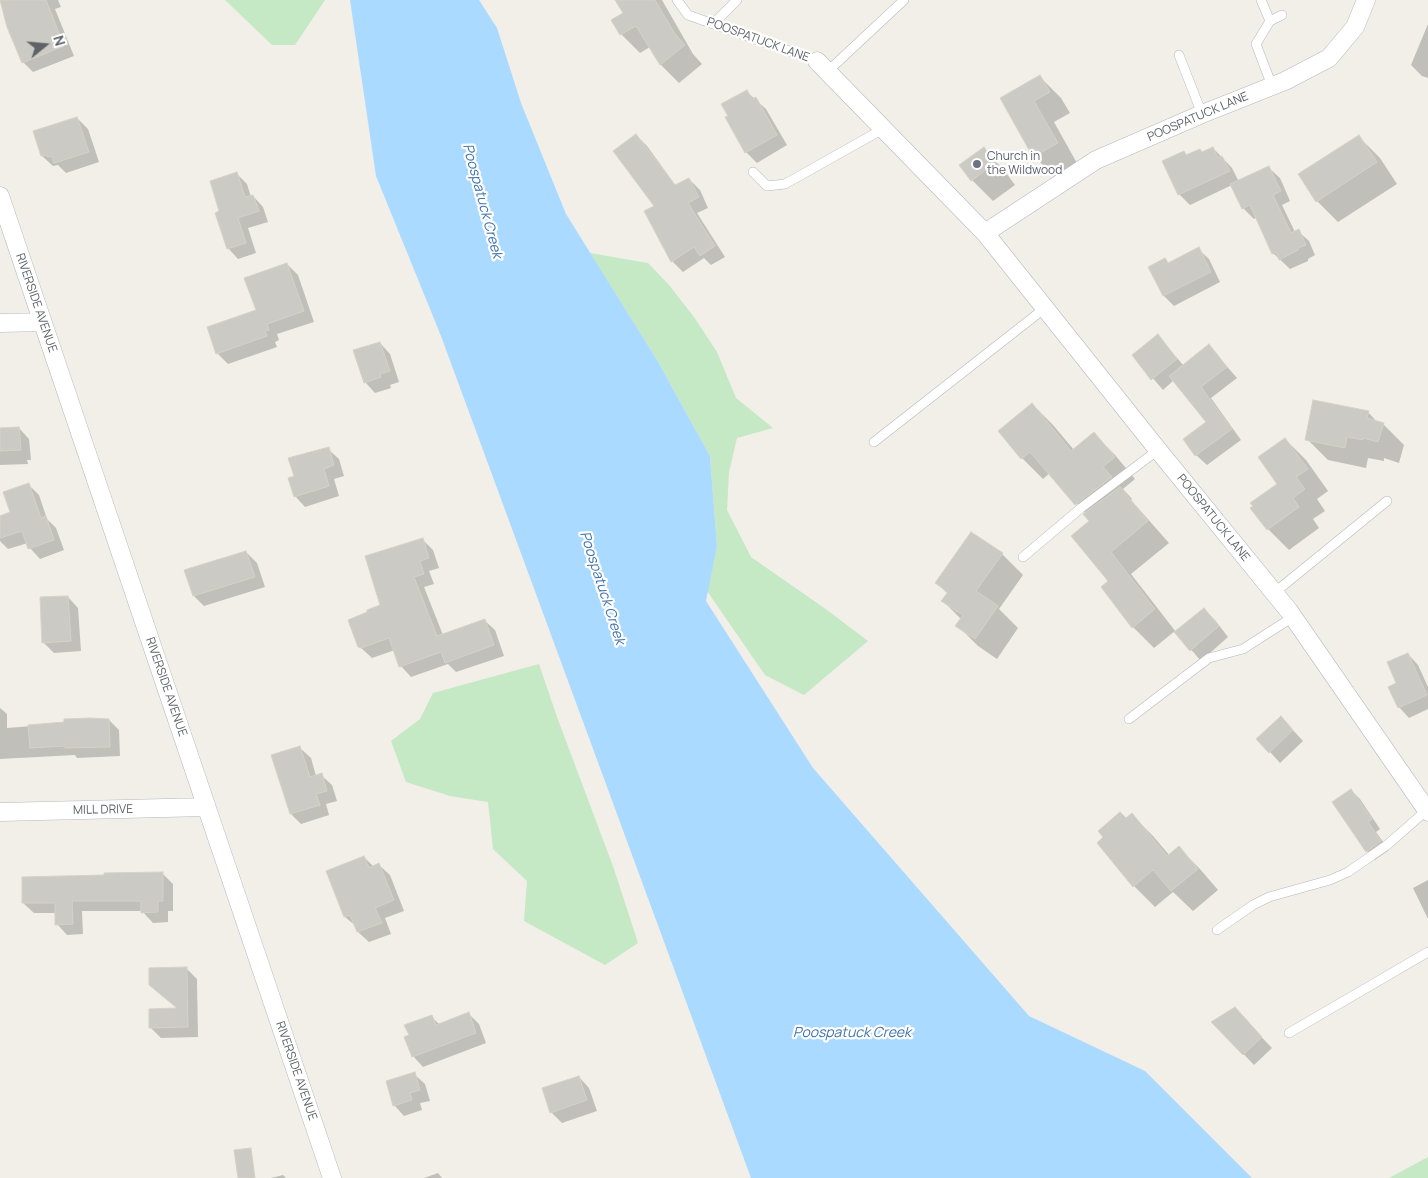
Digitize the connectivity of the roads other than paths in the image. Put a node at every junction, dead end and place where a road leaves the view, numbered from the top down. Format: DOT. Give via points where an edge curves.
graph roads {
  1 [pos="677,0"];
  2 [pos="737,0"];
  3 [pos="904,0"];
  4 [pos="1261,0"];
  5 [pos="1366,0"];
  6 [pos="1282,15"];
  7 [pos="1270,21"];
  8 [pos="714,24"];
  9 [pos="1179,55"];
  10 [pos="822,67"];
  11 [pos="1272,86"];
  12 [pos="1202,114"];
  13 [pos="882,129"];
  14 [pos="752,172"];
  15 [pos="0,196"];
  16 [pos="985,233"];
  17 [pos="1045,308"];
  18 [pos="43,322"];
  19 [pos="0,323"];
  20 [pos="874,442"];
  21 [pos="1158,450"];
  22 [pos="1387,501"];
  23 [pos="1023,556"];
  24 [pos="1274,593"];
  25 [pos="1293,617"];
  26 [pos="1129,719"];
  27 [pos="206,808"];
  28 [pos="1427,811"];
  29 [pos="0,812"];
  30 [pos="1217,930"];
  31 [pos="1428,952"];
  32 [pos="1289,1033"];
  33 [pos="332,1178"];
  1 -- 8 [label="lane, POOSPATUCK LANE" via="688,15"];
  2 -- 8 [label="lane"];
  3 -- 10 [label="lane"];
  4 -- 7 [label="lane"];
  5 -- 11 [label="street, POOSPATUCK LANE" via="1355,28 1329,58"];
  6 -- 7 [label="lane"];
  7 -- 11 [label="lane" via="1256,44"];
  8 -- 10 [label="lane, POOSPATUCK LANE"];
  9 -- 12 [label="lane"];
  10 -- 13 [label="street, POOSPATUCK LANE"];
  11 -- 12 [label="street, POOSPATUCK LANE"];
  12 -- 16 [label="street, POOSPATUCK LANE" via="1096,160"];
  13 -- 14 [label="lane" via="785,184 767,186"];
  13 -- 16 [label="street, POOSPATUCK LANE"];
  15 -- 18 [label="street, RIVERSIDE AVENUE"];
  16 -- 17 [label="street, POOSPATUCK LANE"];
  17 -- 20 [label="lane"];
  17 -- 21 [label="street, POOSPATUCK LANE"];
  18 -- 19 [label="street"];
  18 -- 27 [label="street, RIVERSIDE AVENUE"];
  21 -- 23 [label="lane"];
  21 -- 24 [label="street, POOSPATUCK LANE"];
  22 -- 24 [label="lane"];
  24 -- 25 [label="street, POOSPATUCK LANE"];
  25 -- 26 [label="lane" via="1244,649 1208,658"];
  25 -- 28 [label="street, POOSPATUCK LANE"];
  27 -- 29 [label="street, MILL DRIVE"];
  27 -- 33 [label="street, RIVERSIDE AVENUE"];
  28 -- 30 [label="lane" via="1387,846 1348,872 1269,897"];
  31 -- 32 [label="lane"];
}
